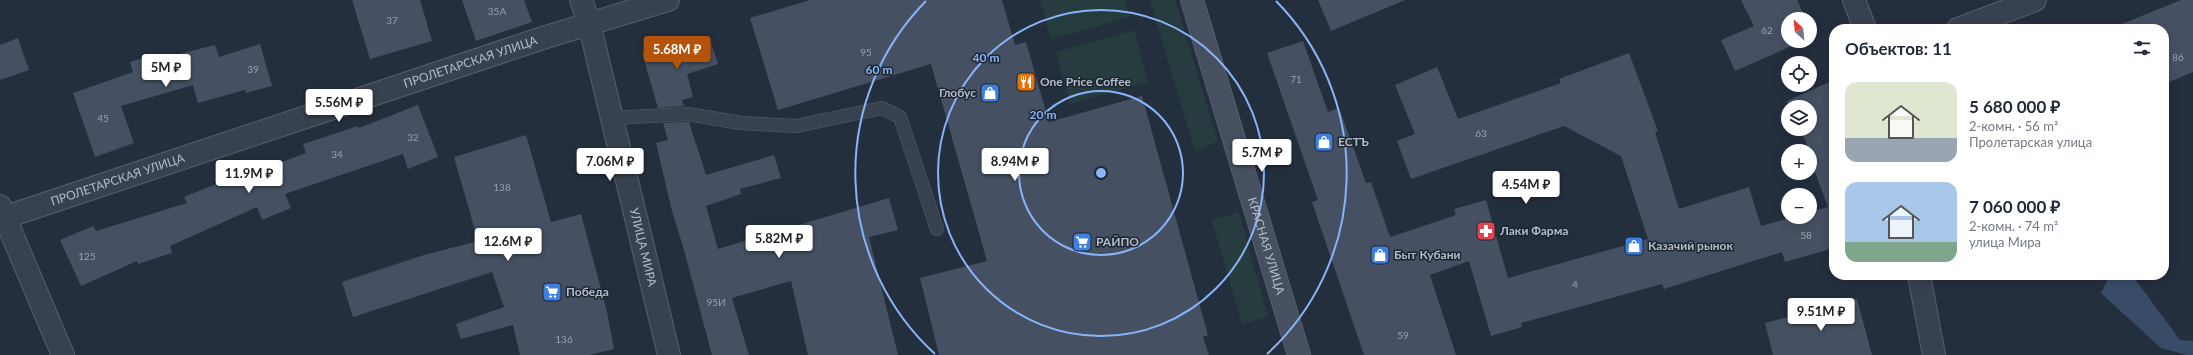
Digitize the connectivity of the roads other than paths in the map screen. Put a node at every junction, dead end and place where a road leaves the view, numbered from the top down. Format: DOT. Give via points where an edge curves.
graph roads {
  1 [pos="581,0"];
  2 [pos="668,0"];
  3 [pos="1192,0"];
  4 [pos="1854,0"];
  5 [pos="2035,0"];
  6 [pos="589,23"];
  7 [pos="1863,24"];
  8 [pos="1971,24"];
  9 [pos="612,118"];
  10 [pos="2,214"];
  11 [pos="937,229"];
  12 [pos="1919,280"];
  13 [pos="63,355"];
  14 [pos="669,355"];
  15 [pos="1299,355"];
  16 [pos="1934,355"];
  1 -- 6 [label="street, УЛИЦА МИРА"];
  2 -- 6 [label="street, ПРОЛЕТАРСКАЯ УЛИЦА"];
  3 -- 15 [label="main road, КРАСНАЯ УЛИЦА"];
  4 -- 7 [label="street"];
  5 -- 8 [label="street"];
  6 -- 9 [label="street, УЛИЦА МИРА"];
  6 -- 10 [label="street, ПРОЛЕТАРСКАЯ УЛИЦА"];
  9 -- 11 [label="lane" via="688,114 741,123 796,126 882,108 900,117"];
  9 -- 14 [label="street, УЛИЦА МИРА"];
  10 -- 13 [label="street"];
  12 -- 16 [label="street"];
}
